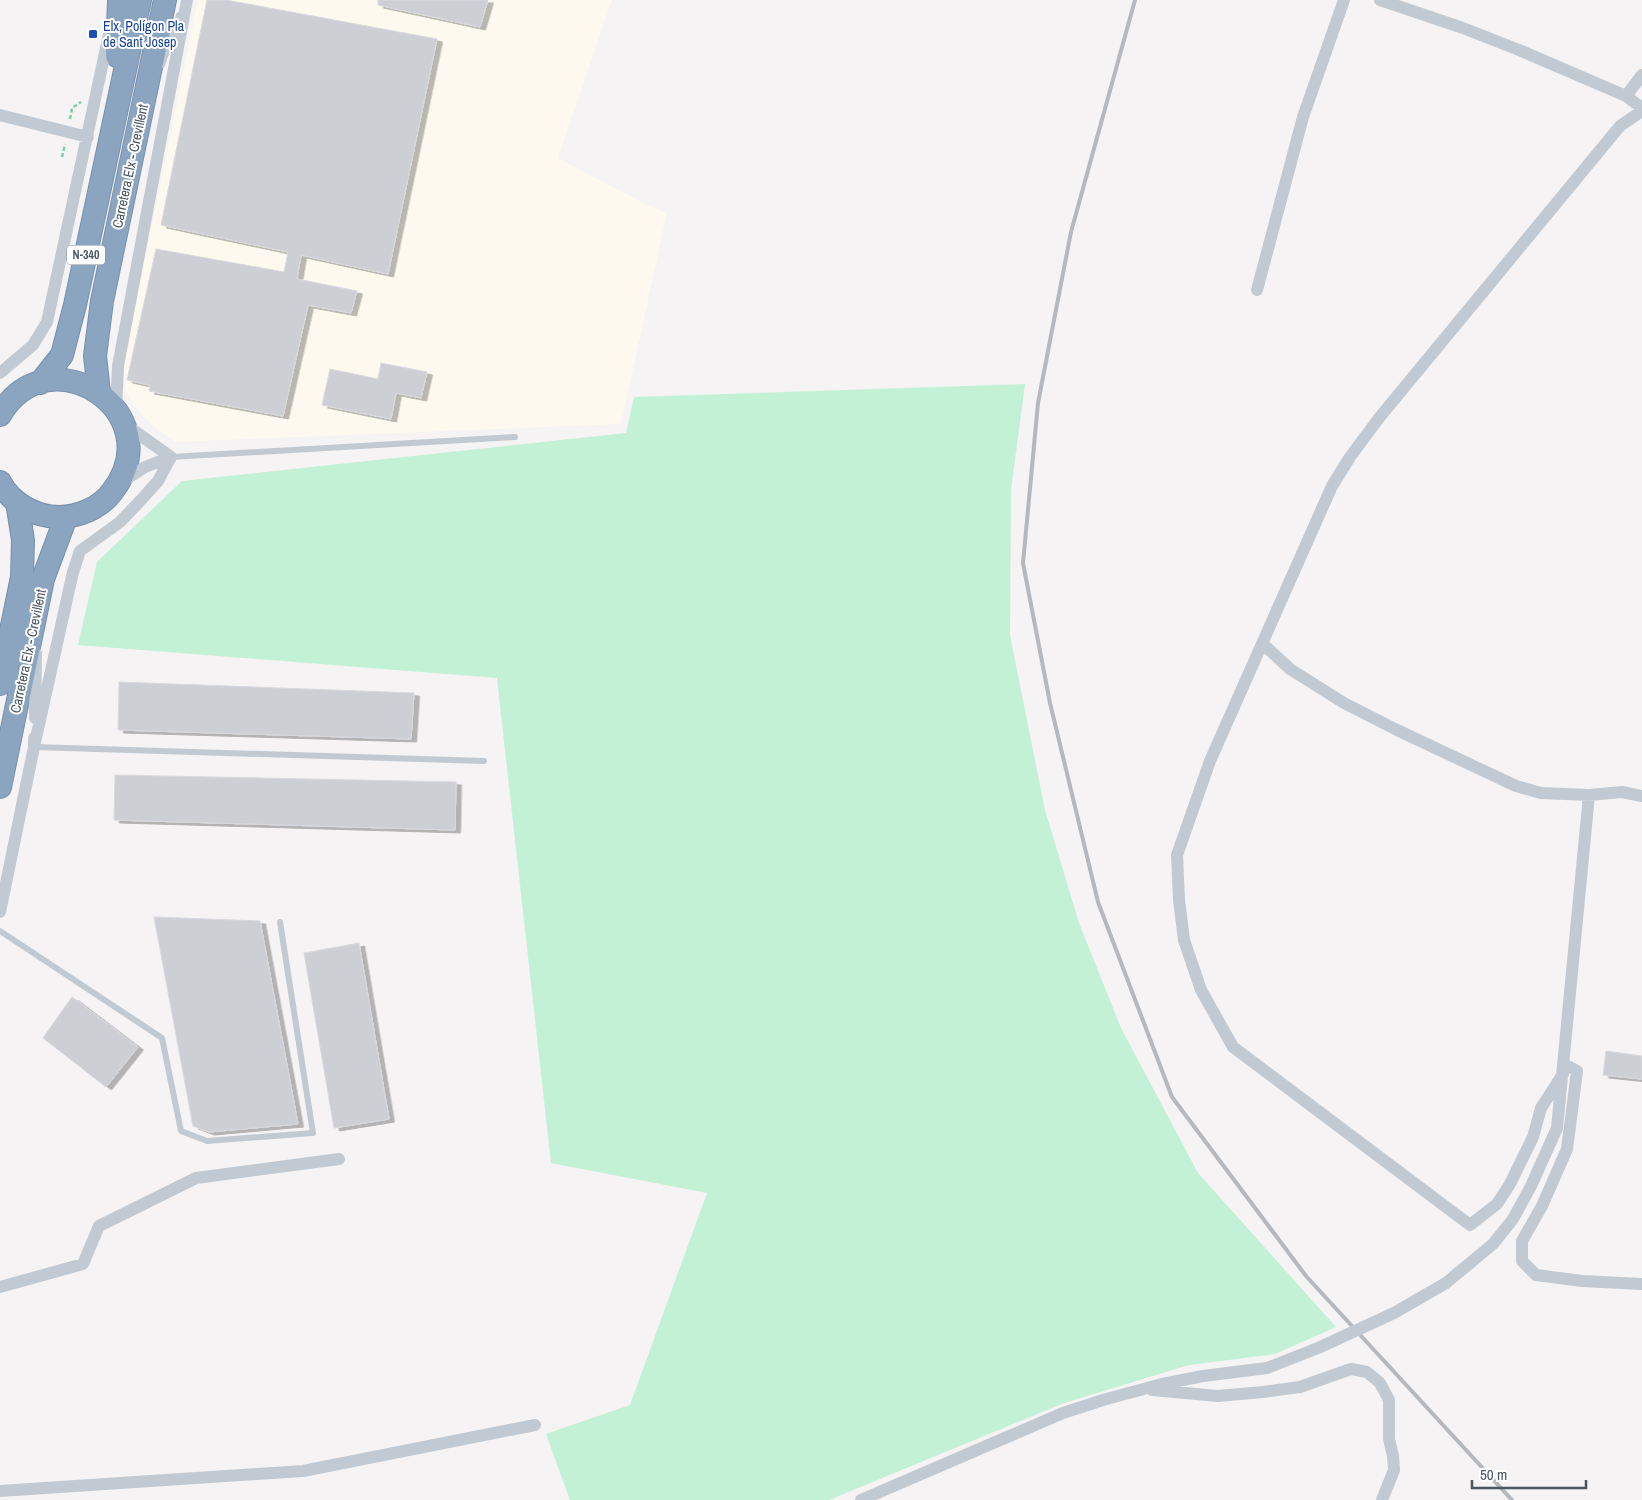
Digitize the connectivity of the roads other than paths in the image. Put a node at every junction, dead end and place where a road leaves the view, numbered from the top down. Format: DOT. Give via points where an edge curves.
graph roads {
  1 [pos="118,0"];
  2 [pos="140,0"];
  3 [pos="165,0"];
  4 [pos="186,0"];
  5 [pos="1344,0"];
  6 [pos="1380,0"];
  7 [pos="1642,75"];
  8 [pos="158,76"];
  9 [pos="155,85"];
  10 [pos="1626,96"];
  11 [pos="1642,110"];
  12 [pos="0,115"];
  13 [pos="114,120"];
  14 [pos="88,137"];
  15 [pos="135,142"];
  16 [pos="1257,290"];
  17 [pos="0,373"];
  18 [pos="40,383"];
  19 [pos="99,392"];
  20 [pos="4,404"];
  21 [pos="120,416"];
  22 [pos="515,437"];
  23 [pos="171,457"];
  24 [pos="0,482"];
  25 [pos="118,484"];
  26 [pos="17,502"];
  27 [pos="66,517"];
  28 [pos="37,610"];
  29 [pos="1263,644"];
  30 [pos="0,684"];
  31 [pos="34,747"];
  32 [pos="484,761"];
  33 [pos="0,787"];
  34 [pos="1589,795"];
  35 [pos="1642,796"];
  36 [pos="0,912"];
  37 [pos="280,922"];
  38 [pos="0,931"];
  39 [pos="1563,1069"];
  40 [pos="339,1159"];
  41 [pos="1642,1284"];
  42 [pos="0,1287"];
  43 [pos="1141,1390"];
  44 [pos="535,1424"];
  45 [pos="0,1491"];
  46 [pos="861,1500"];
  47 [pos="1382,1500"];
  1 -- 13 [label="highway"];
  1 -- 14 [label="street"];
  2 -- 13 [label="highway, Carretera Elx - Crevillent / N-340"];
  3 -- 15 [label="highway, Carretera Elx - Crevillent / N-340"];
  4 -- 8 [label="lane"];
  4 -- 21 [label="street" via="118,366"];
  5 -- 16 [label="street" via="1303,117"];
  6 -- 10 [label="street" via="1463,28"];
  7 -- 10 [label="street"];
  9 -- 15 [label="lane"];
  10 -- 11 [label="street"];
  11 -- 29 [label="street" via="1620,126 1350,457 1332,486"];
  12 -- 14 [label="street"];
  13 -- 18 [label="highway, Carretera Elx - Crevillent / N-340" via="62,355"];
  14 -- 17 [label="street" via="47,322 33,345"];
  15 -- 19 [label="highway, Carretera Elx - Crevillent / N-340" via="102,301 95,356"];
  18 -- 19 [label="highway, N-340" via="66,380"];
  18 -- 20 [label="highway, N-340"];
  19 -- 21 [label="highway, N-340"];
  21 -- 23 [label="street"];
  21 -- 25 [label="highway" via="128,454"];
  22 -- 23 [label="lane"];
  23 -- 25 [label="street" via="145,467"];
  23 -- 31 [label="street" via="158,481 120,522 80,551"];
  24 -- 26 [label="highway"];
  25 -- 27 [label="highway" via="100,504"];
  26 -- 27 [label="highway" via="52,517"];
  26 -- 30 [label="highway, Carretera Elx - Crevillent" via="23,540 22,577"];
  27 -- 28 [label="highway, Carretera Elx - Crevillent" via="43,579"];
  28 -- 31 [label="street"];
  28 -- 33 [label="highway, Carretera Elx - Crevillent"];
  29 -- 34 [label="street" via="1290,669 1344,703 1516,786 1542,793"];
  29 -- 39 [label="street" via="1210,761 1177,856 1184,940 1201,990 1233,1047 1470,1225 1496,1204 1510,1184 1541,1108"];
  31 -- 32 [label="lane"];
  31 -- 36 [label="street"];
  34 -- 35 [label="street" via="1622,792"];
  34 -- 39 [label="street"];
  37 -- 38 [label="lane" via="313,1133 207,1141 181,1131 162,1038"];
  39 -- 41 [label="street" via="1577,1071 1567,1149 1542,1206 1522,1241 1522,1261 1536,1275"];
  39 -- 43 [label="street, bridge" via="1556,1128 1526,1195 1493,1244 1446,1282 1394,1313 1267,1368 1203,1376"];
  40 -- 42 [label="street" via="196,1178 98,1226 83,1264"];
  43 -- 46 [label="street" via="1063,1413"];
  43 -- 47 [label="street" via="1218,1396 1300,1387 1351,1369 1367,1372 1380,1383 1389,1400 1389,1439 1394,1470"];
  44 -- 45 [label="street" via="303,1471"];
}
